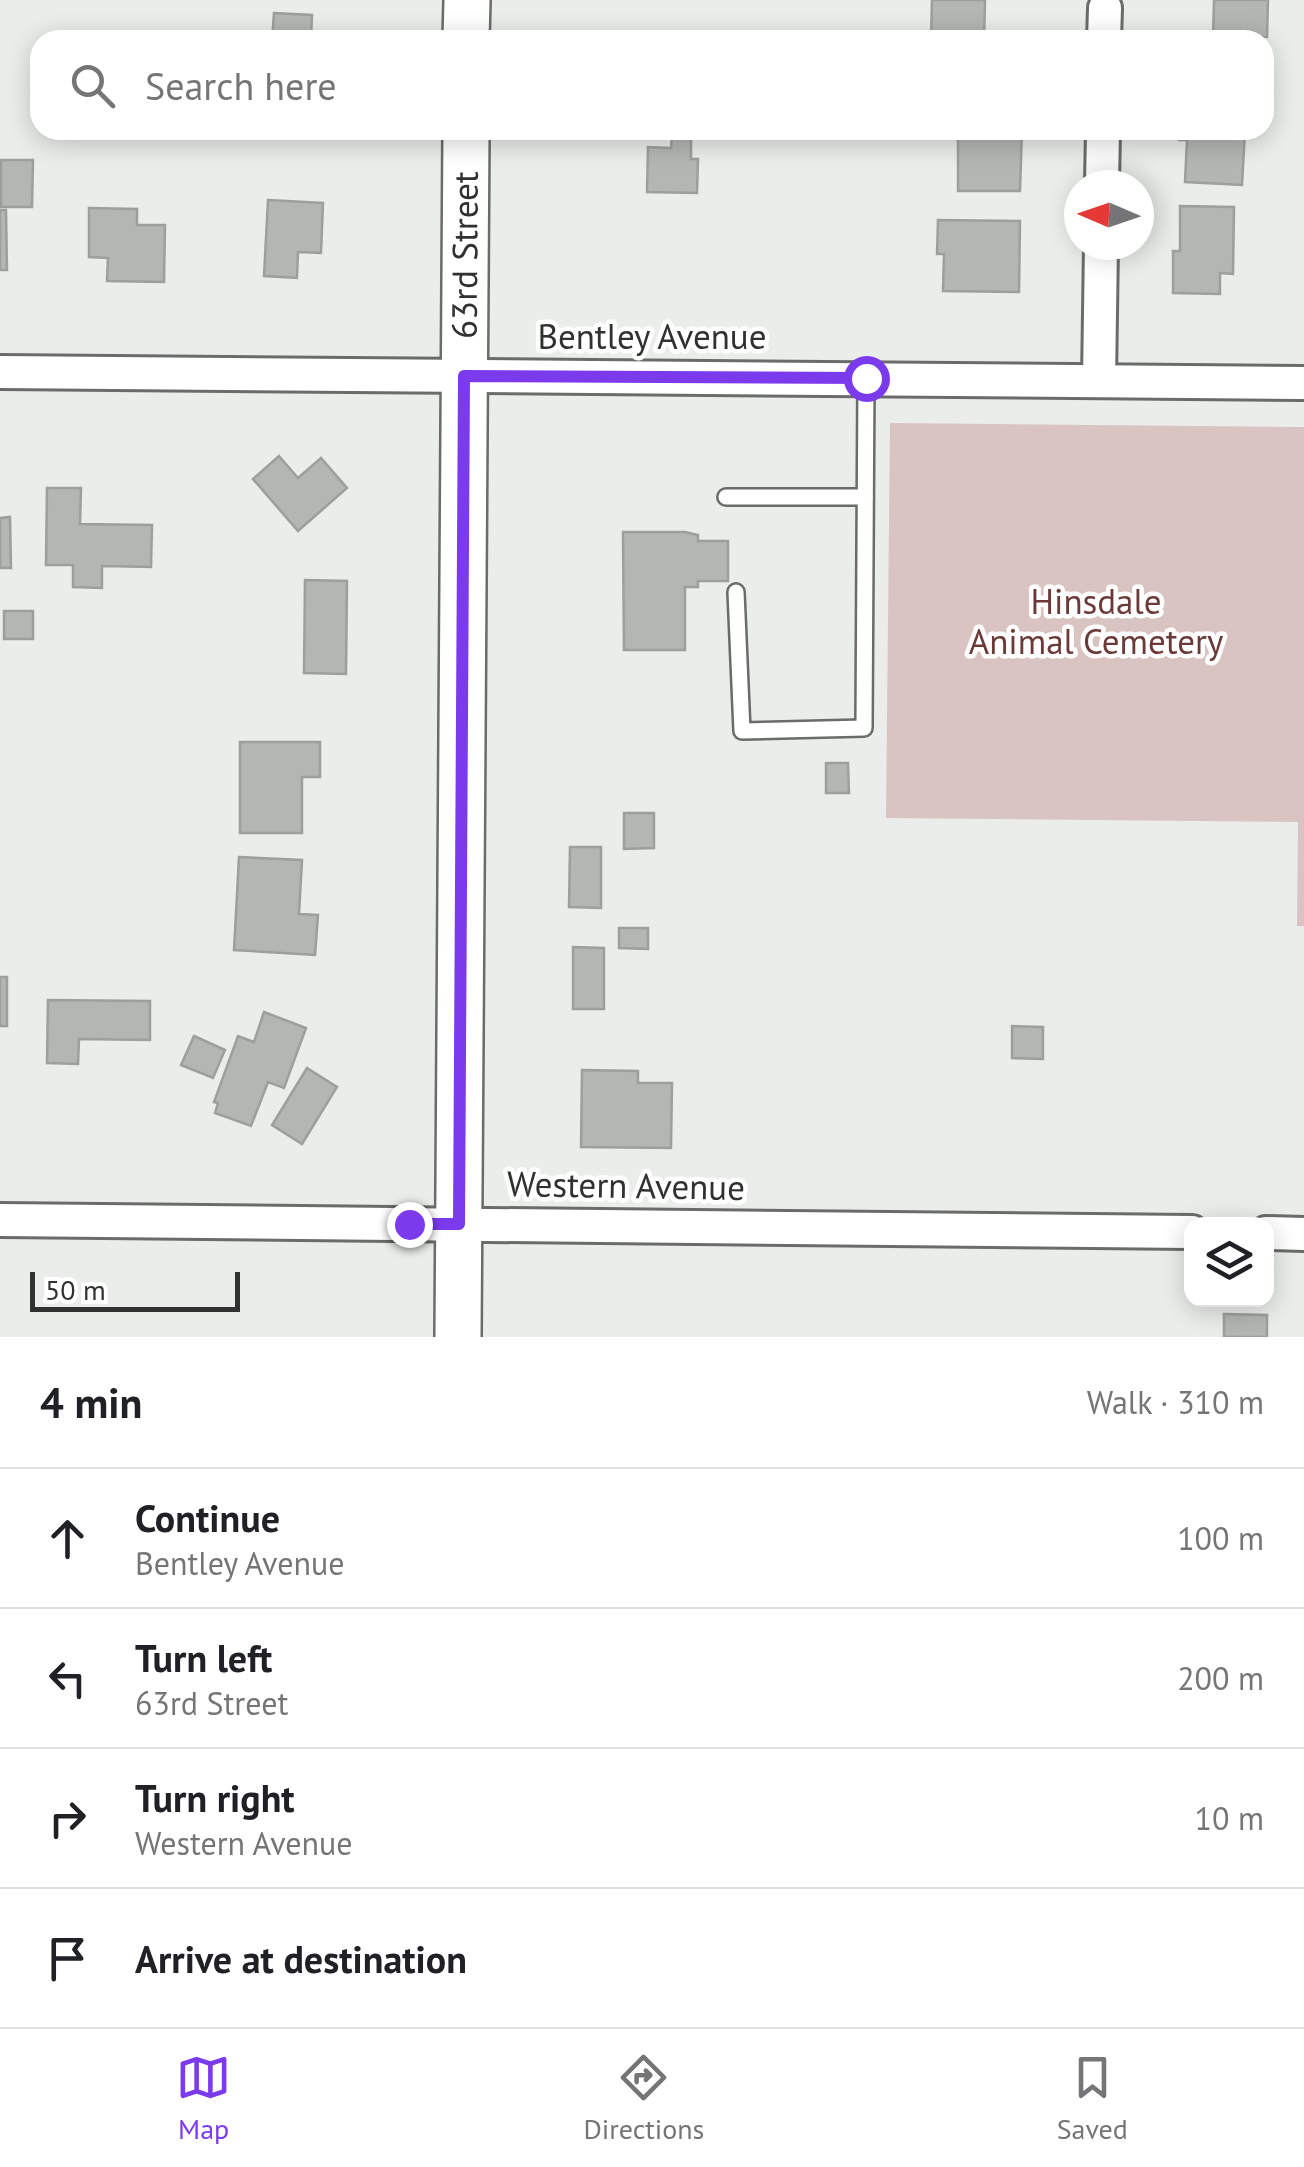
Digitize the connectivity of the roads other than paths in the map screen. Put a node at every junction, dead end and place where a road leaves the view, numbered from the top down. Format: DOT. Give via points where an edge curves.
graph roads {
  1 [pos="467,0"];
  2 [pos="466,30"];
  3 [pos="466,140"];
  4 [pos="1103,140"];
  5 [pos="1102,170"];
  6 [pos="1101,260"];
  7 [pos="0,372"];
  8 [pos="464,376"];
  9 [pos="866,378"];
  10 [pos="1099,381"];
  11 [pos="1304,383"];
  12 [pos="726,497"];
  13 [pos="865,497"];
  14 [pos="736,592"];
  15 [pos="0,1220"];
  16 [pos="459,1224"];
  17 [pos="1184,1232"];
  18 [pos="1274,1233"];
  19 [pos="1304,1234"];
  20 [pos="458,1337"];
  1 -- 2 [label="main road"];
  3 -- 8 [label="main road, 63rd Street"];
  4 -- 5 [label="street"];
  6 -- 10 [label="street"];
  7 -- 8 [label="street, Bentley Avenue"];
  8 -- 9 [label="street, Bentley Avenue"];
  8 -- 16 [label="main road, 63rd Street"];
  9 -- 10 [label="street, Bentley Avenue"];
  9 -- 13 [label="lane"];
  10 -- 11 [label="street, Bentley Avenue"];
  12 -- 13 [label="lane"];
  13 -- 14 [label="lane" via="864,728 742,731"];
  15 -- 16 [label="street, Western Avenue"];
  16 -- 17 [label="street, Western Avenue"];
  16 -- 20 [label="main road, 63rd Street"];
  18 -- 19 [label="street"];
}
